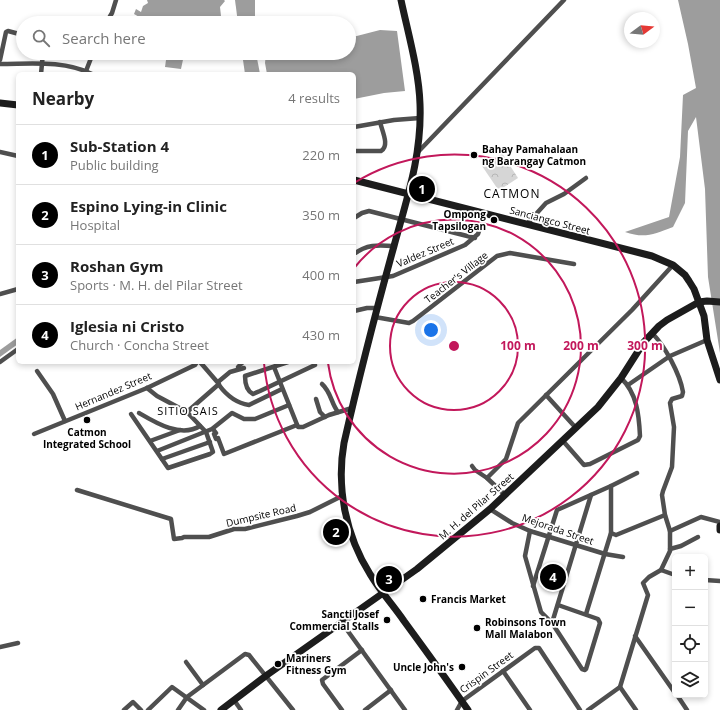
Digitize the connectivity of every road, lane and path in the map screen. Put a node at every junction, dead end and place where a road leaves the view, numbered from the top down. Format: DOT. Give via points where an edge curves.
graph roads {
  1 [pos="116,0"];
  2 [pos="401,0"];
  3 [pos="564,0"];
  4 [pos="110,16"];
  5 [pos="16,33"];
  6 [pos="0,60"];
  7 [pos="42,60"];
  8 [pos="90,60"];
  9 [pos="0,64"];
  10 [pos="41,64"];
  11 [pos="86,71"];
  12 [pos="41,72"];
  13 [pos="0,103"];
  14 [pos="16,105"];
  15 [pos="420,118"];
  16 [pos="380,122"];
  17 [pos="356,127"];
  18 [pos="356,151"];
  19 [pos="0,152"];
  20 [pos="418,152"];
  21 [pos="16,156"];
  22 [pos="586,178"];
  23 [pos="356,181"];
  24 [pos="409,194"];
  25 [pos="485,214"];
  26 [pos="356,217"];
  27 [pos="402,219"];
  28 [pos="526,224"];
  29 [pos="475,238"];
  30 [pos="394,246"];
  31 [pos="356,252"];
  32 [pos="574,264"];
  33 [pos="672,265"];
  34 [pos="386,277"];
  35 [pos="356,282"];
  36 [pos="16,290"];
  37 [pos="0,294"];
  38 [pos="699,302"];
  39 [pos="720,302"];
  40 [pos="377,308"];
  41 [pos="356,311"];
  42 [pos="375,317"];
  43 [pos="652,333"];
  44 [pos="707,340"];
  45 [pos="16,350"];
  46 [pos="669,357"];
  47 [pos="0,362"];
  48 [pos="196,364"];
  49 [pos="201,364"];
  50 [pos="242,364"];
  51 [pos="282,364"];
  52 [pos="315,365"];
  53 [pos="238,367"];
  54 [pos="274,367"];
  55 [pos="244,368"];
  56 [pos="37,371"];
  57 [pos="621,378"];
  58 [pos="720,380"];
  59 [pos="279,381"];
  60 [pos="218,383"];
  61 [pos="322,384"];
  62 [pos="628,385"];
  63 [pos="147,388"];
  64 [pos="282,389"];
  65 [pos="546,396"];
  66 [pos="316,399"];
  67 [pos="289,405"];
  68 [pos="352,408"];
  69 [pos="187,412"];
  70 [pos="338,412"];
  71 [pos="139,413"];
  72 [pos="131,414"];
  73 [pos="325,417"];
  74 [pos="65,421"];
  75 [pos="297,425"];
  76 [pos="200,426"];
  77 [pos="576,428"];
  78 [pos="213,429"];
  79 [pos="182,430"];
  80 [pos="206,432"];
  81 [pos="34,434"];
  82 [pos="563,441"];
  83 [pos="150,442"];
  84 [pos="210,442"];
  85 [pos="157,451"];
  86 [pos="162,459"];
  87 [pos="472,466"];
  88 [pos="637,473"];
  89 [pos="487,478"];
  90 [pos="611,486"];
  91 [pos="77,490"];
  92 [pos="505,495"];
  93 [pos="591,495"];
  94 [pos="342,496"];
  95 [pos="490,509"];
  96 [pos="666,515"];
  97 [pos="720,522"];
  98 [pos="720,526"];
  99 [pos="720,530"];
  100 [pos="530,531"];
  101 [pos="670,531"];
  102 [pos="611,533"];
  103 [pos="548,537"];
  104 [pos="698,537"];
  105 [pos="576,545"];
  106 [pos="670,549"];
  107 [pos="605,554"];
  108 [pos="623,557"];
  109 [pos="661,570"];
  110 [pos="672,574"];
  111 [pos="708,580"];
  112 [pos="720,581"];
  113 [pos="533,586"];
  114 [pos="383,593"];
  115 [pos="558,605"];
  116 [pos="586,614"];
  117 [pos="342,623"];
  118 [pos="552,623"];
  119 [pos="635,636"];
  120 [pos="18,643"];
  121 [pos="0,647"];
  122 [pos="362,650"];
  123 [pos="186,662"];
  124 [pos="503,671"];
  125 [pos="267,675"];
  126 [pos="203,685"];
  127 [pos="620,687"];
  128 [pos="672,688"];
  129 [pos="391,690"];
  130 [pos="187,697"];
  131 [pos="679,698"];
  132 [pos="234,700"];
  133 [pos="462,701"];
  134 [pos="124,710"];
  135 [pos="141,710"];
  136 [pos="148,710"];
  137 [pos="178,710"];
  138 [pos="204,710"];
  139 [pos="221,710"];
  140 [pos="241,710"];
  141 [pos="293,710"];
  142 [pos="342,710"];
  143 [pos="365,710"];
  144 [pos="405,710"];
  145 [pos="457,710"];
  146 [pos="468,710"];
  147 [pos="530,710"];
  148 [pos="580,710"];
  149 [pos="588,710"];
  150 [pos="636,710"];
  151 [pos="687,710"];
  1 -- 4 [label="street"];
  2 -- 15 [label="main road" via="418,84"];
  3 -- 20 [label="street"];
  5 -- 6 [label="street" via="6,32"];
  7 -- 10 [label="street"];
  8 -- 11 [label="street"];
  9 -- 10 [label="street"];
  10 -- 11 [label="street" via="56,63"];
  10 -- 12 [label="street"];
  13 -- 14 [label="main road"];
  15 -- 16 [label="street"];
  15 -- 20 [label="main road"];
  16 -- 17 [label="street"];
  16 -- 18 [label="street" via="386,146 384,149"];
  19 -- 21 [label="street"];
  20 -- 24 [label="main road"];
  22 -- 28 [label="street" via="546,203"];
  23 -- 24 [label="main road, Sanciangco Street"];
  24 -- 25 [label="main road, Sanciangco Street"];
  24 -- 27 [label="main road"];
  25 -- 28 [label="main road, Sanciangco Street"];
  25 -- 29 [label="street"];
  26 -- 27 [label="street" via="367,211"];
  27 -- 29 [label="street"];
  27 -- 30 [label="main road"];
  28 -- 33 [label="main road, Sanciangco Street" via="652,256"];
  29 -- 34 [label="street, Valdez Street" via="465,245"];
  30 -- 31 [label="street" via="372,245"];
  30 -- 34 [label="main road"];
  32 -- 42 [label="street, Teacher's Village" via="503,254 409,323"];
  33 -- 38 [label="main road, Sanciangco Street" via="690,281"];
  33 -- 65 [label="street" via="632,310"];
  34 -- 35 [label="street, Valdez Street"];
  34 -- 40 [label="main road"];
  36 -- 37 [label="street"];
  38 -- 39 [label="main road, M. H. del Pilar Street"];
  38 -- 43 [label="main road, M. H. del Pilar Street" via="666,320"];
  38 -- 44 [label="main road, Sanciangco Street" via="704,316"];
  40 -- 41 [label="street"];
  40 -- 42 [label="main road"];
  42 -- 68 [label="main road"];
  43 -- 46 [label="street"];
  43 -- 57 [label="main road, M. H. del Pilar Street"];
  44 -- 46 [label="street"];
  44 -- 58 [label="main road, Sanciangco Street"];
  45 -- 47 [label="street"];
  46 -- 62 [label="street"];
  46 -- 96 [label="street" via="683,392 682,396 672,399 670,403 674,427 672,467 662,496"];
  48 -- 63 [label="street, Hernandez Street"];
  49 -- 60 [label="street"];
  50 -- 53 [label="street"];
  51 -- 54 [label="street"];
  52 -- 59 [label="street"];
  54 -- 59 [label="street"];
  54 -- 59 [label="street" via="246,376 247,387 253,394"];
  55 -- 60 [label="street" via="230,372"];
  56 -- 74 [label="street" via="53,394"];
  57 -- 62 [label="street"];
  57 -- 77 [label="main road, M. H. del Pilar Street"];
  59 -- 64 [label="street"];
  60 -- 64 [label="street" via="226,395 249,405"];
  60 -- 69 [label="street"];
  61 -- 70 [label="street" via="327,388"];
  62 -- 82 [label="street" via="636,401 640,436 638,440 584,465"];
  63 -- 69 [label="street"];
  63 -- 74 [label="street, Hernandez Street"];
  64 -- 67 [label="street"];
  65 -- 77 [label="street"];
  65 -- 89 [label="street" via="518,423 506,459"];
  66 -- 73 [label="street" via="320,412"];
  67 -- 75 [label="street"];
  67 -- 78 [label="street" via="255,419 244,419 232,413"];
  68 -- 70 [label="street"];
  68 -- 94 [label="main road" via="342,452"];
  69 -- 76 [label="street"];
  70 -- 73 [label="street"];
  71 -- 79 [label="street" via="162,426"];
  72 -- 83 [label="street"];
  73 -- 75 [label="street" via="303,427 298,428"];
  74 -- 81 [label="street, Hernandez Street"];
  75 -- 78 [label="street" via="224,454"];
  76 -- 79 [label="street" via="189,431"];
  76 -- 80 [label="street"];
  77 -- 82 [label="main road, M. H. del Pilar Street"];
  78 -- 80 [label="street"];
  79 -- 83 [label="street"];
  80 -- 84 [label="street"];
  80 -- 85 [label="street"];
  82 -- 92 [label="main road, M. H. del Pilar Street"];
  83 -- 85 [label="street"];
  84 -- 86 [label="street"];
  84 -- 86 [label="street" via="213,452 210,454 168,468"];
  85 -- 86 [label="street"];
  87 -- 89 [label="street"];
  88 -- 90 [label="street"];
  89 -- 92 [label="street"];
  90 -- 93 [label="street"];
  90 -- 102 [label="street"];
  91 -- 94 [label="street, Dumpsite Road" via="171,519 174,539 184,536 209,537 246,529 306,513"];
  92 -- 95 [label="main road, M. H. del Pilar Street"];
  93 -- 103 [label="street" via="557,510"];
  93 -- 105 [label="street"];
  94 -- 114 [label="main road" via="354,544 369,574"];
  95 -- 100 [label="street, Mejorada Street"];
  95 -- 114 [label="main road, M. H. del Pilar Street" via="417,569"];
  96 -- 101 [label="street"];
  96 -- 102 [label="street" via="616,535"];
  97 -- 101 [label="street" via="701,517"];
  98 -- 99 [label="main road"];
  100 -- 103 [label="street, Mejorada Street"];
  100 -- 113 [label="street" via="525,556"];
  101 -- 106 [label="street"];
  102 -- 107 [label="street"];
  103 -- 105 [label="street, Mejorada Street"];
  103 -- 113 [label="street"];
  104 -- 106 [label="street"];
  105 -- 107 [label="street, Mejorada Street"];
  105 -- 115 [label="street"];
  106 -- 109 [label="street"];
  107 -- 108 [label="street, Mejorada Street"];
  107 -- 116 [label="street"];
  109 -- 110 [label="street"];
  109 -- 119 [label="street" via="643,583 648,595"];
  111 -- 112 [label="street"];
  113 -- 118 [label="street" via="541,612"];
  114 -- 117 [label="main road, M. H. del Pilar Street"];
  114 -- 133 [label="main road"];
  115 -- 116 [label="street"];
  115 -- 118 [label="street"];
  116 -- 118 [label="street" via="600,620 600,624 584,670"];
  117 -- 122 [label="street"];
  117 -- 125 [label="main road, M. H. del Pilar Street"];
  119 -- 127 [label="street"];
  119 -- 128 [label="street"];
  120 -- 121 [label="street"];
  122 -- 129 [label="street"];
  122 -- 142 [label="street" via="322,680"];
  123 -- 126 [label="street"];
  124 -- 133 [label="street, Crispin Street"];
  124 -- 147 [label="street"];
  124 -- 148 [label="street, Crispin Street" via="535,648 539,648"];
  125 -- 126 [label="street" via="249,655 245,654"];
  125 -- 132 [label="main road, M. H. del Pilar Street"];
  125 -- 141 [label="street"];
  126 -- 130 [label="street"];
  127 -- 149 [label="street"];
  127 -- 150 [label="street"];
  129 -- 143 [label="street"];
  129 -- 144 [label="street"];
  130 -- 136 [label="street" via="172,687"];
  130 -- 137 [label="street"];
  130 -- 138 [label="street"];
  131 -- 151 [label="street"];
  132 -- 139 [label="main road, M. H. del Pilar Street"];
  132 -- 140 [label="street"];
  133 -- 145 [label="street"];
  133 -- 146 [label="main road"];
  134 -- 135 [label="street" via="133,702"];
}
